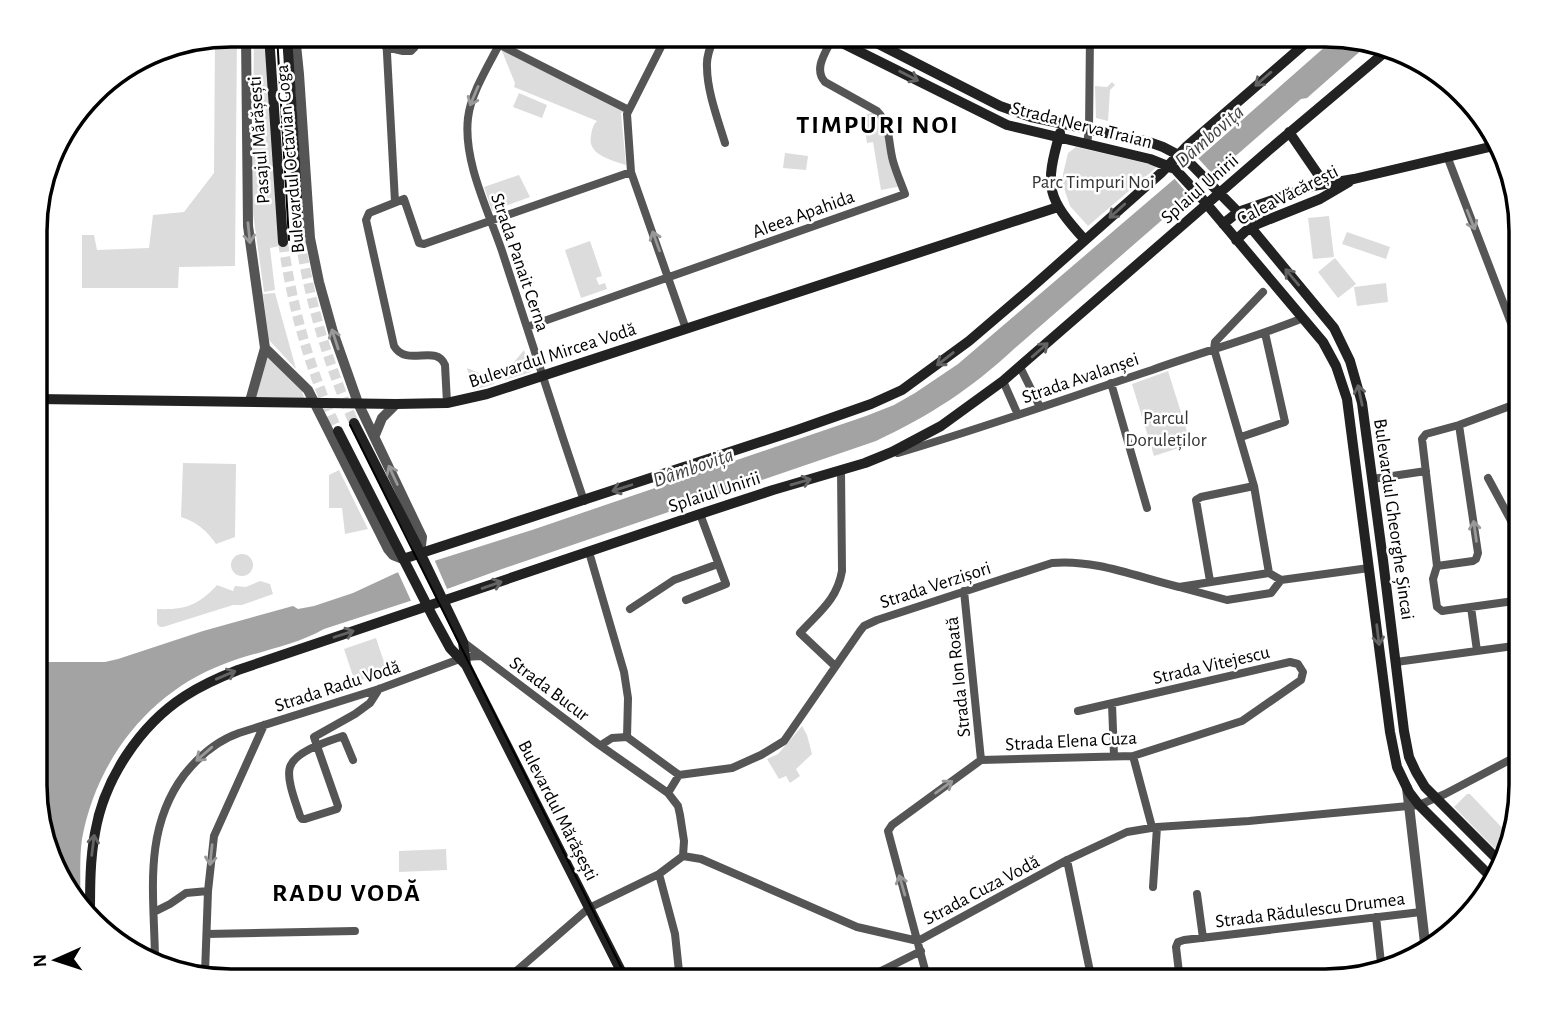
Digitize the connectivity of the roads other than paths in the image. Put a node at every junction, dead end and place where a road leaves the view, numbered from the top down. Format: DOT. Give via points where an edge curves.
graph roads {
  1 [pos="246,47"];
  2 [pos="270,47"];
  3 [pos="288,47"];
  4 [pos="296,47"];
  5 [pos="386,47"];
  6 [pos="415,47"];
  7 [pos="498,47"];
  8 [pos="505,47"];
  9 [pos="661,47"];
  10 [pos="711,47"];
  11 [pos="826,47"];
  12 [pos="849,47"];
  13 [pos="884,47"];
  14 [pos="1090,47"];
  15 [pos="1301,47"];
  16 [pos="1380,56"];
  17 [pos="629,110"];
  18 [pos="1063,123"];
  19 [pos="1089,129"];
  20 [pos="1289,132"];
  21 [pos="1059,138"];
  22 [pos="725,143"];
  23 [pos="1087,144"];
  24 [pos="1488,147"];
  25 [pos="1179,154"];
  26 [pos="1447,156"];
  27 [pos="1168,165"];
  28 [pos="631,172"];
  29 [pos="1354,179"];
  30 [pos="1324,183"];
  31 [pos="1211,184"];
  32 [pos="1219,194"];
  33 [pos="1199,195"];
  34 [pos="395,202"];
  35 [pos="1207,205"];
  36 [pos="1058,207"];
  37 [pos="1238,212"];
  38 [pos="492,221"];
  39 [pos="1223,224"];
  40 [pos="1251,227"];
  41 [pos="300,239"];
  42 [pos="1085,240"];
  43 [pos="1236,240"];
  44 [pos="283,242"];
  45 [pos="669,278"];
  46 [pos="1263,292"];
  47 [pos="1508,315"];
  48 [pos="1303,318"];
  49 [pos="527,327"];
  50 [pos="686,329"];
  51 [pos="1265,333"];
  52 [pos="265,348"];
  53 [pos="1214,349"];
  54 [pos="1020,367"];
  55 [pos="543,376"];
  56 [pos="1003,381"];
  57 [pos="1111,383"];
  58 [pos="47,399"];
  59 [pos="250,401"];
  60 [pos="314,402"];
  61 [pos="358,403"];
  62 [pos="396,404"];
  63 [pos="447,404"];
  64 [pos="1040,407"];
  65 [pos="1508,407"];
  66 [pos="1018,415"];
  67 [pos="354,423"];
  68 [pos="1459,425"];
  69 [pos="338,431"];
  70 [pos="374,435"];
  71 [pos="1241,437"];
  72 [pos="865,463"];
  73 [pos="841,470"];
  74 [pos="1426,471"];
  75 [pos="1489,478"];
  76 [pos="1373,479"];
  77 [pos="1254,486"];
  78 [pos="584,501"];
  79 [pos="1147,508"];
  80 [pos="701,514"];
  81 [pos="1508,514"];
  82 [pos="422,537"];
  83 [pos="442,547"];
  84 [pos="589,552"];
  85 [pos="422,558"];
  86 [pos="405,563"];
  87 [pos="718,564"];
  88 [pos="1437,566"];
  89 [pos="1369,568"];
  90 [pos="1269,573"];
  91 [pos="1281,580"];
  92 [pos="1210,581"];
  93 [pos="1179,587"];
  94 [pos="964,591"];
  95 [pos="442,597"];
  96 [pos="686,600"];
  97 [pos="1508,602"];
  98 [pos="426,603"];
  99 [pos="1471,607"];
  100 [pos="630,608"];
  101 [pos="463,642"];
  102 [pos="1508,647"];
  103 [pos="1477,651"];
  104 [pos="480,656"];
  105 [pos="464,661"];
  106 [pos="1396,662"];
  107 [pos="835,666"];
  108 [pos="1301,680"];
  109 [pos="379,689"];
  110 [pos="1112,704"];
  111 [pos="1078,711"];
  112 [pos="264,725"];
  113 [pos="627,737"];
  114 [pos="317,746"];
  115 [pos="601,746"];
  116 [pos="1133,756"];
  117 [pos="1114,757"];
  118 [pos="353,760"];
  119 [pos="981,760"];
  120 [pos="1508,761"];
  121 [pos="679,775"];
  122 [pos="668,793"];
  123 [pos="1435,799"];
  124 [pos="1414,806"];
  125 [pos="1154,827"];
  126 [pos="683,856"];
  127 [pos="1494,856"];
  128 [pos="1067,860"];
  129 [pos="1486,873"];
  130 [pos="659,874"];
  131 [pos="1153,887"];
  132 [pos="208,891"];
  133 [pos="1197,894"];
  134 [pos="90,903"];
  135 [pos="589,908"];
  136 [pos="154,912"];
  137 [pos="1421,912"];
  138 [pos="1376,917"];
  139 [pos="355,931"];
  140 [pos="207,934"];
  141 [pos="1203,938"];
  142 [pos="1424,939"];
  143 [pos="918,941"];
  144 [pos="921,951"];
  145 [pos="155,952"];
  146 [pos="1381,959"];
  147 [pos="205,967"];
  148 [pos="886,968"];
  149 [pos="925,968"];
  150 [pos="1089,968"];
  151 [pos="1178,968"];
  152 [pos="519,969"];
  153 [pos="618,969"];
  154 [pos="679,969"];
  1 -- 52 [label="street, Bulevardul Octavian Goga, one-way" via="248,226"];
  2 -- 44 [label="main road, Pasajul Mărășești"];
  3 -- 41 [label="main road, Pasajul Mărășești"];
  61 -- 4 [label="street, Bulevardul Octavian Goga, one-way" via="333,332 310,237"];
  5 -- 6 [label="street" via="403,51"];
  5 -- 34 [label="street"];
  7 -- 38 [label="street, Strada Panait Cerna, one-way" via="473,96 467,120 469,158"];
  8 -- 17 [label="street"];
  9 -- 17 [label="street"];
  10 -- 22 [label="street" via="708,82"];
  11 -- 45 [label="street, Aleea Apahida" via="820,76 882,116 905,194"];
  12 -- 21 [label="main road, Strada Nerva Traian, one-way" via="1007,125"];
  13 -- 18 [label="main road, Strada Nerva Traian" via="1000,106"];
  14 -- 19 [label="street"];
  15 -- 25 [label="main road, Splaiul Unirii, one-way"];
  16 -- 20 [label="main road, Splaiul Unirii"];
  17 -- 28 [label="street"];
  18 -- 19 [label="main road, Strada Nerva Traian"];
  18 -- 21 [label="main road"];
  19 -- 23 [label="street"];
  19 -- 25 [label="main road, Strada Nerva Traian" via="1149,142"];
  20 -- 30 [label="main road"];
  20 -- 32 [label="main road, Splaiul Unirii"];
  21 -- 23 [label="main road, Strada Nerva Traian"];
  21 -- 36 [label="main road" via="1051,177"];
  23 -- 27 [label="main road, Strada Nerva Traian"];
  24 -- 26 [label="main road, Calea Văcărești"];
  25 -- 27 [label="main road, Splaiul Unirii"];
  25 -- 31 [label="main road, Strada Nerva Traian"];
  26 -- 29 [label="main road, Calea Văcărești"];
  26 -- 47 [label="street, one-way"];
  27 -- 33 [label="main road, Strada Nerva Traian"];
  27 -- 42 [label="main road, Splaiul Unirii, one-way"];
  28 -- 38 [label="street"];
  45 -- 28 [label="street, one-way"];
  29 -- 30 [label="main road, Calea Văcărești"];
  29 -- 40 [label="main road, Calea Văcărești" via="1320,199"];
  30 -- 37 [label="main road, Calea Văcărești"];
  31 -- 32 [label="main road, Bulevardul Gheorghe Șincai"];
  32 -- 35 [label="main road, Splaiul Unirii"];
  32 -- 37 [label="main road, Bulevardul Gheorghe Șincai"];
  33 -- 35 [label="main road, Bulevardul Gheorghe Șincai"];
  34 -- 38 [label="street" via="404,199 421,244"];
  34 -- 63 [label="street" via="369,213 366,220 394,346 404,356 443,360"];
  35 -- 39 [label="main road, Bulevardul Gheorghe Șincai"];
  54 -- 35 [label="main road, Splaiul Unirii, one-way"];
  36 -- 42 [label="main road"];
  36 -- 50 [label="main road, Bulevardul Mircea Vodă"];
  37 -- 39 [label="main road, Calea Văcărești"];
  37 -- 40 [label="main road, Bulevardul Gheorghe Șincai"];
  38 -- 49 [label="street, Strada Panait Cerna"];
  39 -- 43 [label="main road, Bulevardul Gheorghe Șincai"];
  40 -- 43 [label="main road, Calea Văcărești"];
  76 -- 40 [label="main road, Bulevardul Gheorghe Șincai, one-way" via="1359,390 1340,340"];
  42 -- 78 [label="main road, Splaiul Unirii, one-way" via="979,333 894,394"];
  43 -- 48 [label="main road, Bulevardul Gheorghe Șincai"];
  45 -- 49 [label="street, Aleea Apahida"];
  45 -- 50 [label="street"];
  46 -- 53 [label="street" via="1215,342"];
  48 -- 51 [label="street, Strada Avalanșei"];
  48 -- 89 [label="main road, Bulevardul Gheorghe Șincai" via="1329,352 1344,388"];
  49 -- 55 [label="street, Strada Panait Cerna"];
  50 -- 55 [label="main road, Bulevardul Mircea Vodă"];
  51 -- 53 [label="street, Strada Avalanșei"];
  51 -- 71 [label="street" via="1285,422"];
  52 -- 59 [label="street"];
  52 -- 60 [label="street" via="308,390"];
  53 -- 57 [label="street, Strada Avalanșei"];
  53 -- 71 [label="street"];
  54 -- 56 [label="main road, Splaiul Unirii"];
  54 -- 64 [label="street"];
  55 -- 63 [label="main road, Bulevardul Mircea Vodă"];
  55 -- 78 [label="street, Strada Panait Cerna"];
  56 -- 66 [label="street"];
  56 -- 72 [label="main road, Splaiul Unirii" via="924,436"];
  57 -- 64 [label="street, Strada Avalanșei"];
  57 -- 79 [label="street"];
  58 -- 59 [label="main road, Bulevardul Mircea Vodă"];
  59 -- 60 [label="main road, Bulevardul Mircea Vodă"];
  60 -- 61 [label="main road, Bulevardul Mircea Vodă"];
  60 -- 86 [label="street" via="387,550"];
  61 -- 62 [label="main road, Bulevardul Mircea Vodă"];
  61 -- 70 [label="street, Bulevardul Octavian Goga"];
  62 -- 63 [label="main road, Bulevardul Mircea Vodă"];
  62 -- 70 [label="street"];
  64 -- 66 [label="street, Strada Avalanșei"];
  65 -- 68 [label="street"];
  66 -- 72 [label="street, Strada Avalanșei"];
  67 -- 85 [label="main road"];
  68 -- 74 [label="street" via="1423,435"];
  88 -- 68 [label="street, one-way" via="1474,561 1478,553"];
  69 -- 86 [label="main road"];
  82 -- 70 [label="street, Bulevardul Octavian Goga, one-way"];
  71 -- 77 [label="street"];
  72 -- 73 [label="main road, Splaiul Unirii"];
  80 -- 73 [label="main road, Splaiul Unirii, one-way"];
  73 -- 107 [label="street" via="840,586 800,633"];
  74 -- 76 [label="street"];
  74 -- 88 [label="street"];
  75 -- 81 [label="street"];
  76 -- 106 [label="main road, Bulevardul Gheorghe Șincai"];
  77 -- 90 [label="street"];
  77 -- 92 [label="street" via="1196,500"];
  78 -- 83 [label="main road, Splaiul Unirii"];
  80 -- 84 [label="main road, Splaiul Unirii"];
  80 -- 87 [label="street"];
  82 -- 83 [label="street"];
  82 -- 85 [label="street"];
  83 -- 85 [label="main road, Splaiul Unirii"];
  95 -- 84 [label="main road, Splaiul Unirii, one-way"];
  84 -- 113 [label="street" via="624,673"];
  85 -- 86 [label="main road, Splaiul Unirii"];
  85 -- 95 [label="main road, Bulevardul Mărășești"];
  86 -- 98 [label="main road, Bulevardul Mărășești"];
  87 -- 96 [label="street" via="726,584"];
  87 -- 100 [label="street" via="674,580"];
  88 -- 99 [label="street" via="1433,579 1438,609"];
  89 -- 91 [label="street, Strada Verzișori"];
  89 -- 124 [label="main road, Bulevardul Gheorghe Șincai, one-way" via="1393,750"];
  90 -- 91 [label="street"];
  90 -- 92 [label="street, Strada Verzișori"];
  91 -- 93 [label="street, Strada Verzișori" via="1271,593 1227,600"];
  92 -- 93 [label="street, Strada Verzișori"];
  93 -- 94 [label="street, Strada Verzișori" via="1095,565 1063,562"];
  94 -- 107 [label="street, Strada Verzișori" via="870,623"];
  94 -- 119 [label="street, Strada Ion Roată"];
  95 -- 98 [label="main road, Splaiul Unirii"];
  95 -- 101 [label="main road, Bulevardul Mărășești"];
  97 -- 99 [label="street"];
  98 -- 105 [label="main road, Bulevardul Mărășești" via="450,648"];
  134 -- 98 [label="main road, Splaiul Unirii, one-way" via="93,845 103,804 128,755 162,713 228,674"];
  99 -- 103 [label="street"];
  101 -- 104 [label="street, Strada Bucur"];
  101 -- 105 [label="main road, Bulevardul Mărășești"];
  102 -- 103 [label="street"];
  103 -- 106 [label="street"];
  104 -- 105 [label="street, Strada Bucur"];
  104 -- 115 [label="street, Strada Bucur"];
  105 -- 109 [label="street, Strada Radu Vodă"];
  105 -- 135 [label="main road, Bulevardul Mărășești"];
  106 -- 123 [label="main road, Bulevardul Gheorghe Șincai" via="1409,757"];
  107 -- 121 [label="street, Strada Verzișori" via="784,741 732,768"];
  108 -- 110 [label="street, Strada Vitejescu" via="1300,666 1290,662"];
  108 -- 116 [label="street, Strada Elena Cuza" via="1242,721"];
  109 -- 112 [label="street, Strada Radu Vodă"];
  109 -- 114 [label="street" via="370,703 314,737"];
  110 -- 111 [label="street, Strada Vitejescu"];
  110 -- 117 [label="street"];
  112 -- 132 [label="street, Strada Radu Vodă, one-way" via="216,828"];
  112 -- 136 [label="street, one-way" via="214,745 172,793 156,836"];
  113 -- 115 [label="street" via="612,738"];
  113 -- 121 [label="street"];
  114 -- 114 [label="street" via="290,767 302,819 338,806"];
  114 -- 118 [label="street" via="342,736"];
  115 -- 122 [label="street, Strada Bucur"];
  116 -- 117 [label="street, Strada Elena Cuza"];
  116 -- 125 [label="street"];
  117 -- 119 [label="street, Strada Elena Cuza"];
  143 -- 119 [label="street, Strada Elena Cuza, one-way" via="889,828"];
  120 -- 123 [label="street, Strada Cuza Vodă"];
  121 -- 122 [label="street"];
  122 -- 126 [label="street" via="678,806"];
  123 -- 124 [label="street, Strada Cuza Vodă"];
  123 -- 127 [label="main road, Bulevardul Gheorghe Șincai"];
  124 -- 125 [label="street, Strada Cuza Vodă"];
  124 -- 129 [label="main road, Bulevardul Gheorghe Șincai"];
  124 -- 137 [label="street"];
  125 -- 128 [label="street, Strada Cuza Vodă" via="1126,832"];
  125 -- 131 [label="street"];
  126 -- 130 [label="street"];
  126 -- 143 [label="street, Strada Cuza Vodă" via="701,859 857,927"];
  128 -- 143 [label="street, Strada Cuza Vodă"];
  128 -- 150 [label="street"];
  130 -- 135 [label="street"];
  130 -- 154 [label="street" via="676,934"];
  132 -- 136 [label="street" via="186,894"];
  132 -- 140 [label="street, Strada Radu Vodă"];
  133 -- 141 [label="street, Strada Rădulescu Drumea"];
  135 -- 152 [label="street"];
  135 -- 153 [label="main road, Bulevardul Mărășești"];
  136 -- 145 [label="street"];
  137 -- 138 [label="street, Strada Rădulescu Drumea"];
  137 -- 142 [label="street"];
  138 -- 141 [label="street, Strada Rădulescu Drumea"];
  138 -- 146 [label="street"];
  139 -- 140 [label="street"];
  140 -- 147 [label="street, Strada Radu Vodă"];
  141 -- 151 [label="street, Strada Rădulescu Drumea" via="1178,944"];
  143 -- 144 [label="street"];
  144 -- 148 [label="street"];
  144 -- 149 [label="street"];
}
